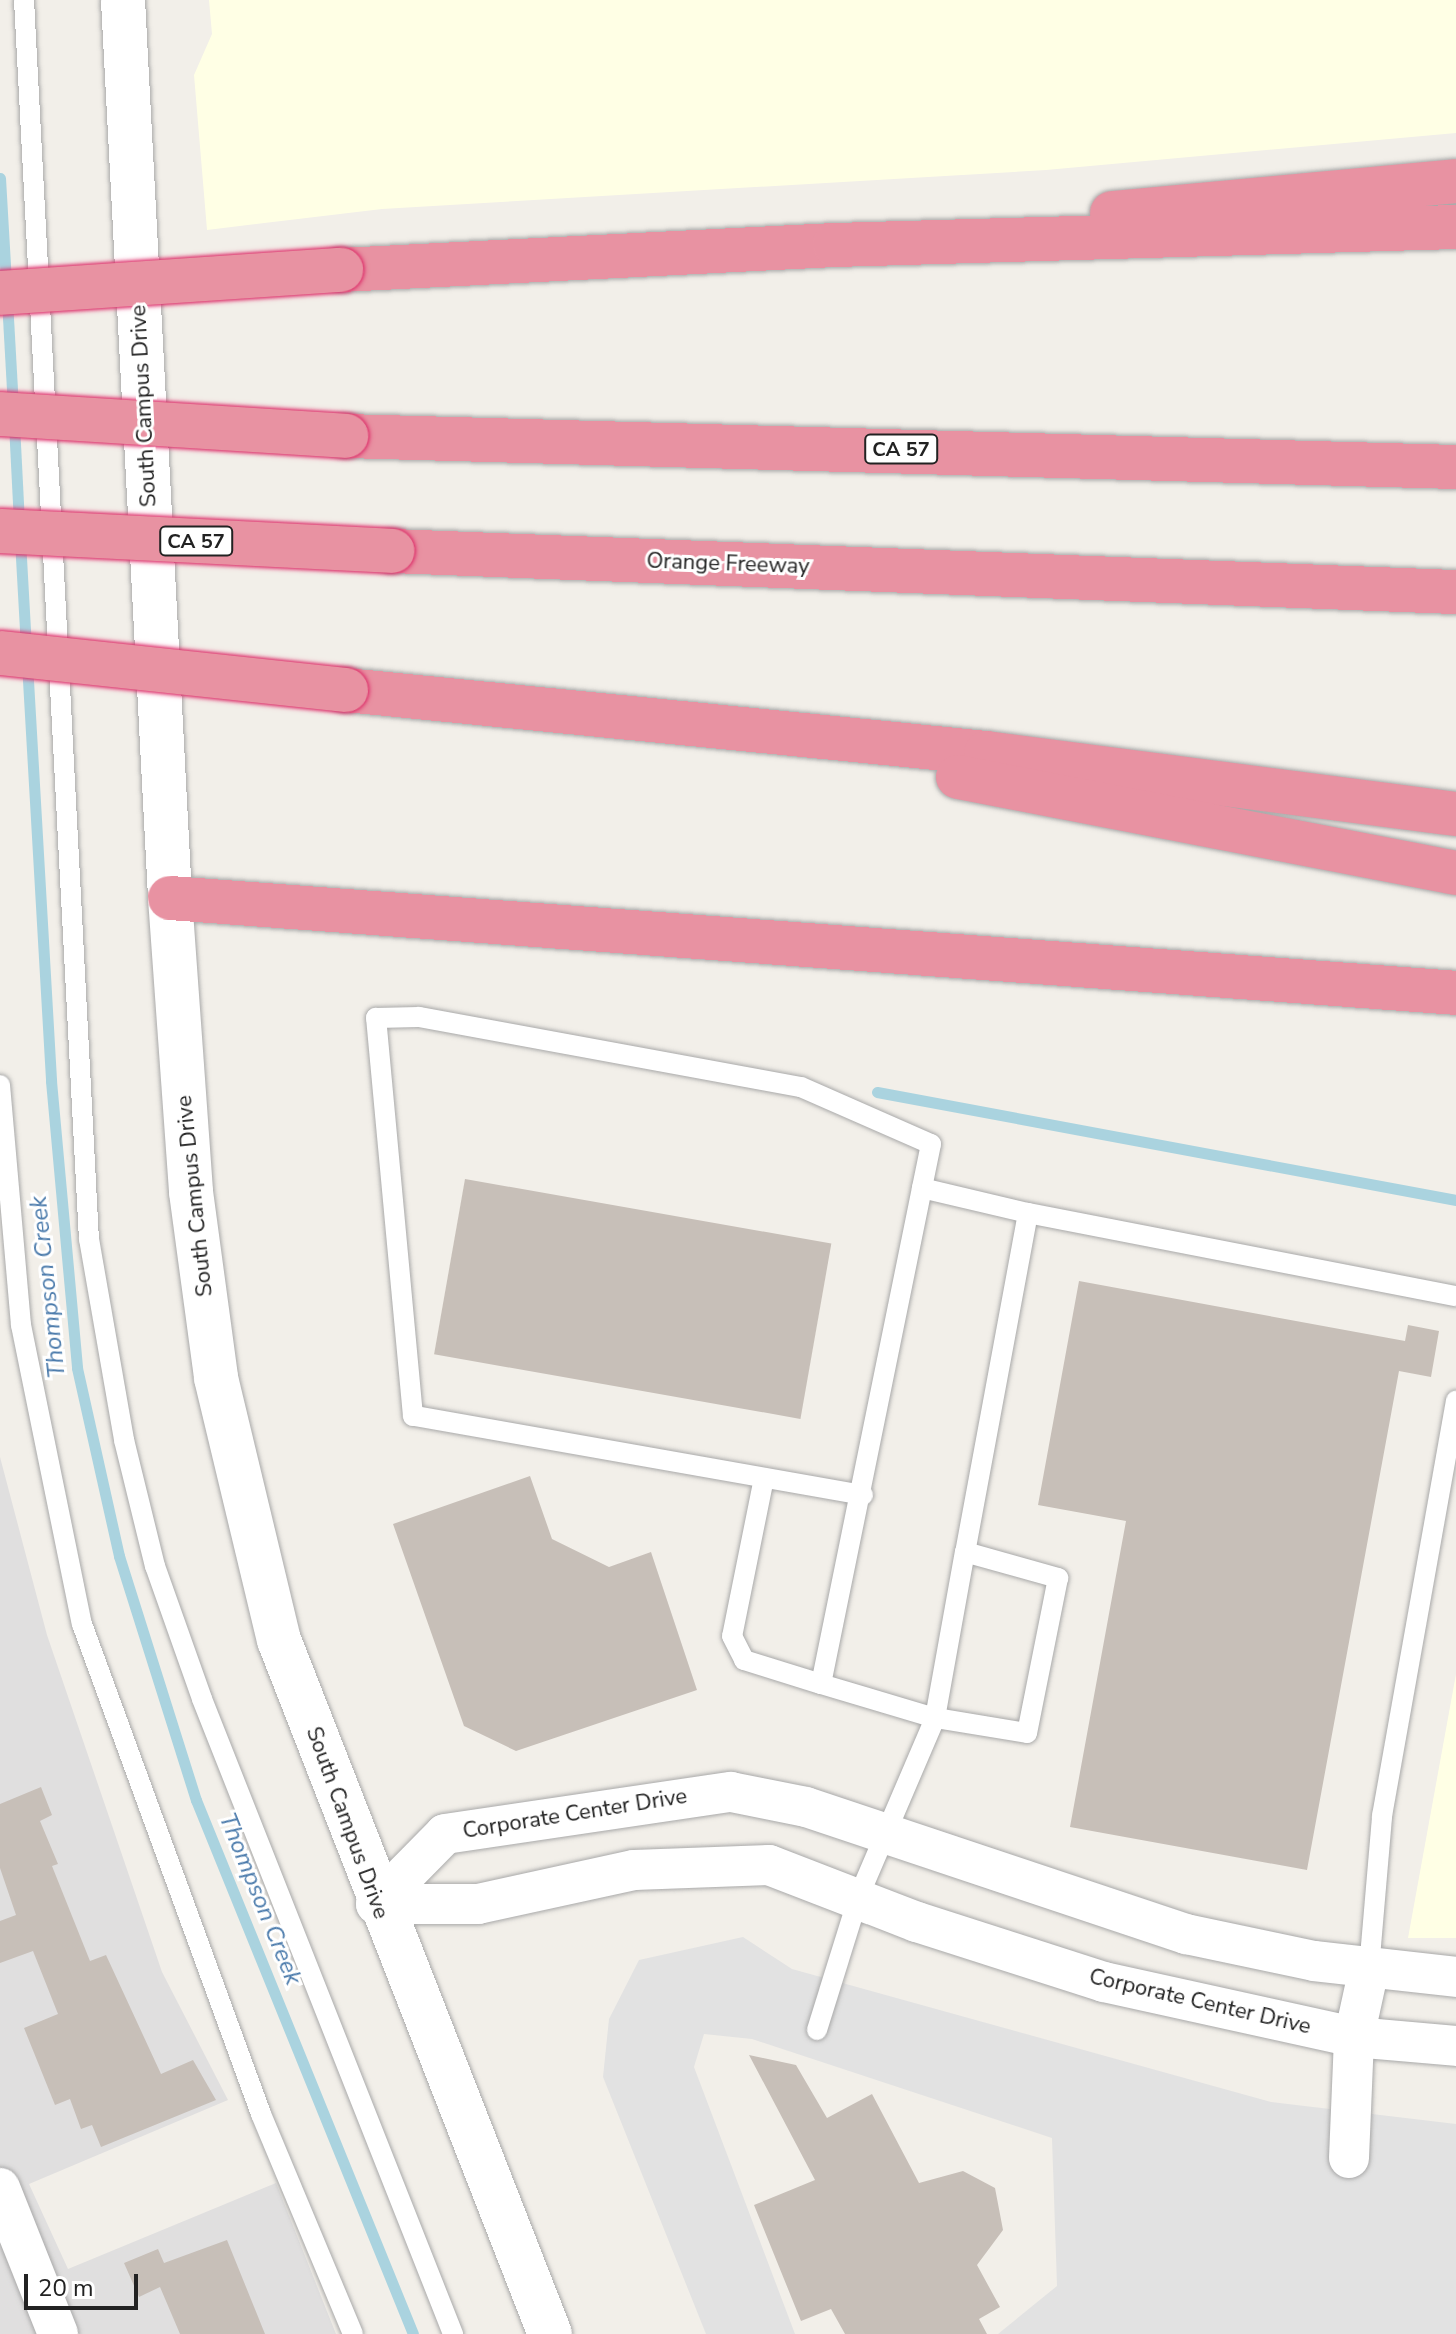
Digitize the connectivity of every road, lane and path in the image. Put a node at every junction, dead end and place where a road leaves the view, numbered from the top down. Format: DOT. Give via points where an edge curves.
graph roads {
  1 [pos="24,0"];
  2 [pos="123,0"];
  3 [pos="1456,181"];
  4 [pos="1456,227"];
  5 [pos="835,245"];
  6 [pos="0,293"];
  7 [pos="0,414"];
  8 [pos="1456,467"];
  9 [pos="0,531"];
  10 [pos="1456,592"];
  11 [pos="0,653"];
  12 [pos="645,721"];
  13 [pos="1456,814"];
  14 [pos="1456,873"];
  15 [pos="170,898"];
  16 [pos="1456,993"];
  17 [pos="0,1085"];
  18 [pos="922,1188"];
  19 [pos="1028,1213"];
  20 [pos="1456,1296"];
  21 [pos="1456,1401"];
  22 [pos="764,1478"];
  23 [pos="863,1495"];
  24 [pos="965,1552"];
  25 [pos="821,1684"];
  26 [pos="935,1718"];
  27 [pos="886,1834"];
  28 [pos="858,1898"];
  29 [pos="376,1904"];
  30 [pos="1369,1969"];
  31 [pos="1456,1977"];
  32 [pos="817,2030"];
  33 [pos="1354,2037"];
  34 [pos="1456,2046"];
  35 [pos="1349,2158"];
  36 [pos="0,2188"];
  37 [pos="10,2246"];
  38 [pos="58,2334"];
  39 [pos="353,2334"];
  40 [pos="453,2334"];
  41 [pos="550,2334"];
  1 -- 40 [label="lane" via="89,1239 124,1440 155,1566 202,1699"];
  2 -- 15 [label="street, South Campus Drive"];
  3 -- 5 [label="highway"];
  4 -- 5 [label="highway"];
  5 -- 6 [label="highway, bridge"];
  7 -- 8 [label="highway, CA 57, bridge" via="346,436"];
  9 -- 10 [label="highway, Orange Freeway / CA 57, bridge"];
  11 -- 12 [label="highway, bridge"];
  12 -- 13 [label="highway" via="986,753"];
  12 -- 14 [label="highway"];
  15 -- 16 [label="highway"];
  15 -- 29 [label="street, South Campus Drive" via="191,1192 216,1378 279,1640"];
  17 -- 39 [label="lane" via="21,1325 82,1624 261,2114"];
  18 -- 19 [label="lane"];
  18 -- 22 [label="lane" via="931,1144 801,1087 419,1017 376,1018 413,1416"];
  18 -- 23 [label="lane"];
  19 -- 20 [label="lane"];
  19 -- 24 [label="lane"];
  21 -- 30 [label="lane" via="1382,1816"];
  22 -- 23 [label="lane"];
  22 -- 25 [label="lane" via="732,1636 744,1660"];
  23 -- 25 [label="lane"];
  24 -- 26 [label="lane"];
  24 -- 26 [label="lane" via="1058,1578 1027,1733"];
  25 -- 26 [label="lane"];
  26 -- 27 [label="lane"];
  27 -- 28 [label="lane"];
  27 -- 29 [label="street, Corporate Center Drive" via="731,1792 646,1799 445,1834"];
  27 -- 30 [label="street, Corporate Center Drive" via="1186,1934"];
  28 -- 29 [label="street, Corporate Center Drive" via="769,1865 634,1870 478,1904"];
  28 -- 32 [label="lane"];
  28 -- 33 [label="street, Corporate Center Drive" via="1104,1982"];
  29 -- 41 [label="street, South Campus Drive"];
  30 -- 31 [label="street, Corporate Center Drive"];
  30 -- 33 [label="street"];
  33 -- 34 [label="street, Corporate Center Drive"];
  33 -- 35 [label="street"];
  36 -- 37 [label="street"];
  37 -- 38 [label="street"];
}
